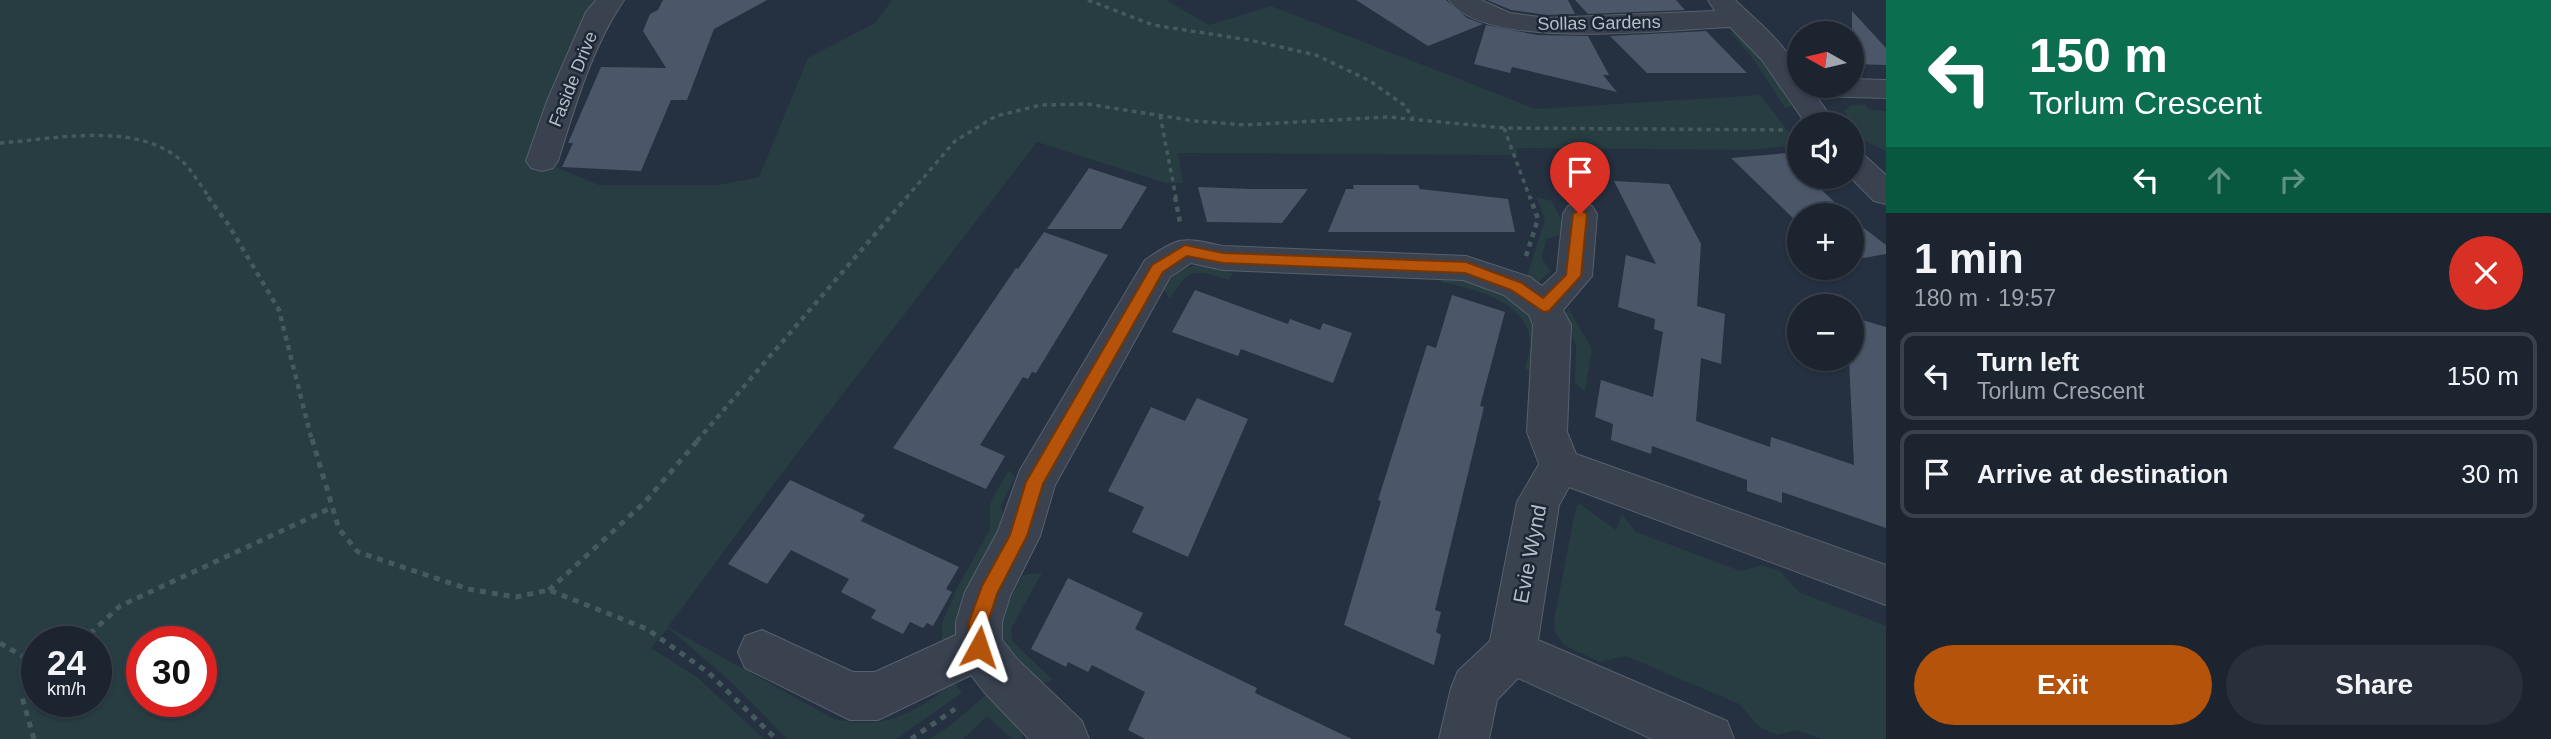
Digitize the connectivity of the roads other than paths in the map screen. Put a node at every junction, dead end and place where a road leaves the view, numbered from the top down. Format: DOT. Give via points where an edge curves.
graph roads {
  1 [pos="611,0"];
  2 [pos="1462,0"];
  3 [pos="1730,9"];
  4 [pos="1787,76"];
  5 [pos="1864,88"];
  6 [pos="1886,89"];
  7 [pos="542,161"];
  8 [pos="1864,172"];
  9 [pos="1886,193"];
  10 [pos="1580,214"];
  11 [pos="1530,297"];
  12 [pos="1560,466"];
  13 [pos="1886,585"];
  14 [pos="979,647"];
  15 [pos="762,652"];
  16 [pos="1511,652"];
  17 [pos="1063,739"];
  18 [pos="1464,739"];
  19 [pos="1709,739"];
  1 -- 7 [label="street, Faside Drive" via="600,12"];
  2 -- 3 [label="street, Sollas Gardens" via="1505,21 1547,26"];
  3 -- 4 [label="street"];
  5 -- 6 [label="street"];
  8 -- 9 [label="street"];
  10 -- 11 [label="street" via="1574,276"];
  11 -- 12 [label="street" via="1552,325 1547,432"];
  11 -- 14 [label="street" via="1466,268 1223,258 1185,250 1157,269 1035,482 1018,536 988,592 979,622"];
  12 -- 13 [label="street"];
  12 -- 16 [label="street, Evie Wynd" via="1538,502"];
  14 -- 15 [label="street" via="878,696 850,696"];
  14 -- 17 [label="street"];
  16 -- 18 [label="street" via="1475,688"];
  16 -- 19 [label="street"];
}
